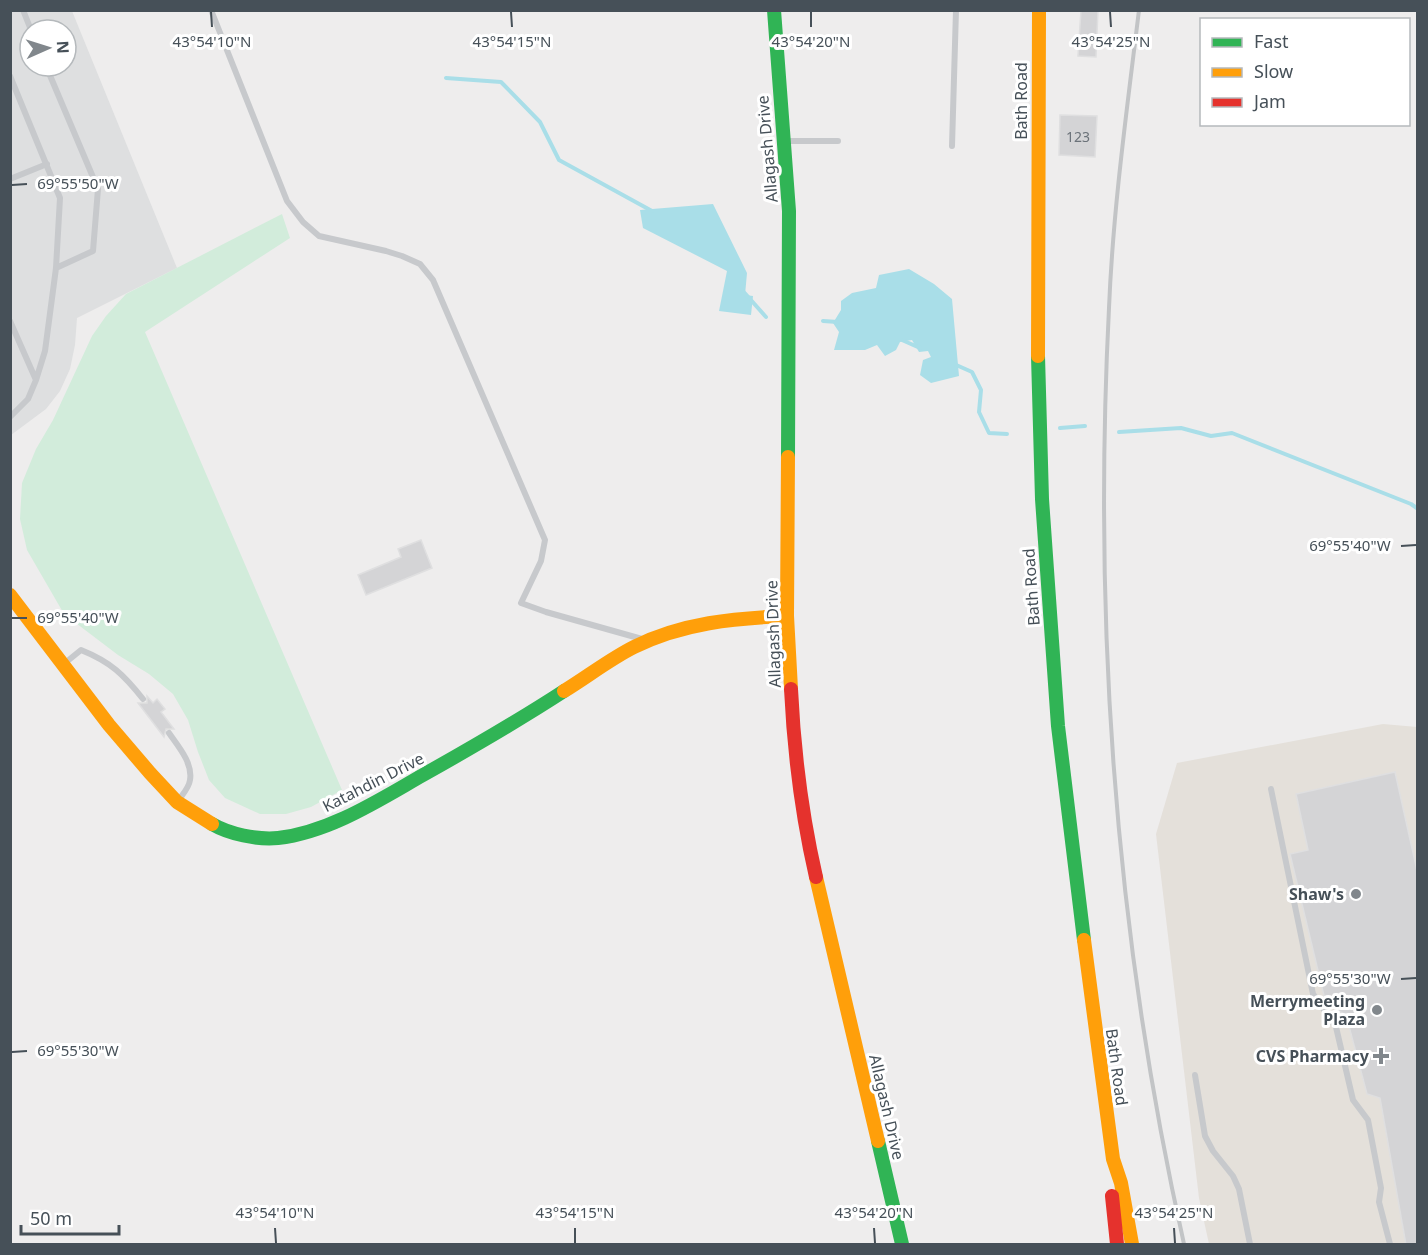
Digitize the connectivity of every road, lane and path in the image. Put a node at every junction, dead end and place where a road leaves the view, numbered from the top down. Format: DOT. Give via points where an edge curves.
graph roads {
  1 [pos="211,10"];
  2 [pos="774,10"];
  3 [pos="956,10"];
  4 [pos="1039,10"];
  5 [pos="10,76"];
  6 [pos="51,78"];
  7 [pos="783,141"];
  8 [pos="838,141"];
  9 [pos="952,146"];
  10 [pos="47,164"];
  11 [pos="10,179"];
  12 [pos="56,268"];
  13 [pos="10,321"];
  14 [pos="36,380"];
  15 [pos="10,417"];
  16 [pos="10,595"];
  17 [pos="787,616"];
  18 [pos="648,641"];
  19 [pos="63,664"];
  20 [pos="143,699"];
  21 [pos="169,733"];
  22 [pos="1271,789"];
  23 [pos="177,802"];
  24 [pos="1195,1075"];
  25 [pos="1113,1159"];
  26 [pos="902,1245"];
  27 [pos="1117,1245"];
  28 [pos="1132,1245"];
  29 [pos="1250,1245"];
  30 [pos="1390,1245"];
  1 -- 18 [label="lane" via="287,201 303,222 319,236 420,264 433,280 544,540 540,561 521,603"];
  2 -- 7 [label="street, Allagash Drive"];
  3 -- 9 [label="lane"];
  4 -- 25 [label="street, Bath Road" via="1038,386 1049,612 1071,839"];
  5 -- 10 [label="lane"];
  6 -- 12 [label="lane" via="98,189 93,251"];
  7 -- 8 [label="lane"];
  7 -- 17 [label="street, Allagash Drive" via="790,298"];
  10 -- 11 [label="lane"];
  10 -- 12 [label="lane" via="60,198"];
  12 -- 14 [label="lane" via="45,351"];
  13 -- 14 [label="lane"];
  14 -- 15 [label="lane" via="28,399"];
  16 -- 19 [label="street, Katahdin Drive"];
  17 -- 18 [label="street, Katahdin Drive" via="681,628"];
  17 -- 26 [label="street, Allagash Drive" via="793,733 811,854"];
  18 -- 23 [label="street, Katahdin Drive" via="376,802 316,829 277,838 247,836 215,826"];
  19 -- 20 [label="lane" via="81,650 95,656 118,669"];
  19 -- 23 [label="street, Katahdin Drive" via="109,725"];
  21 -- 23 [label="lane" via="185,759 190,779"];
  22 -- 30 [label="lane" via="1313,994 1336,1027 1353,1100 1368,1120 1381,1188 1379,1202"];
  24 -- 29 [label="lane" via="1205,1136 1239,1189"];
  25 -- 27 [label="street, Bath Road" via="1109,1168"];
  25 -- 28 [label="street, Bath Road"];
}
